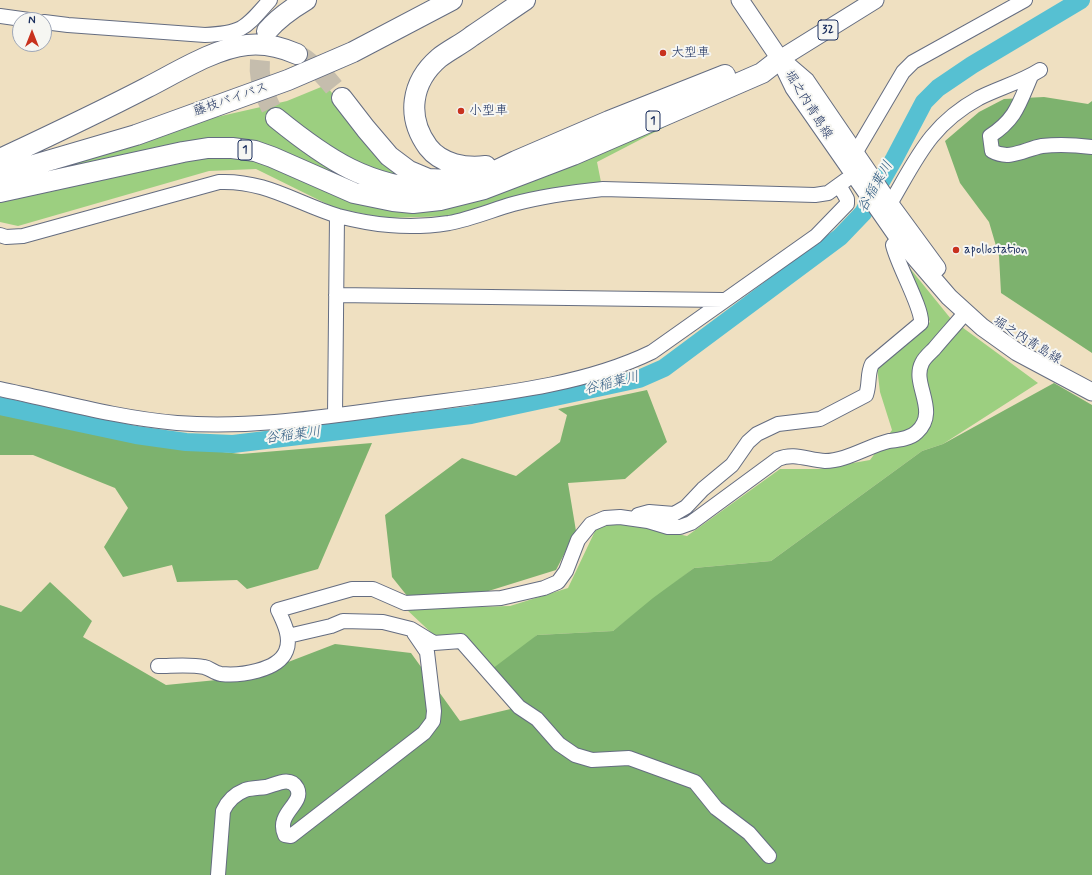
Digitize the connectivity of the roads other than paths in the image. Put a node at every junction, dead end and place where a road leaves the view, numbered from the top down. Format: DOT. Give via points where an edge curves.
graph roads {
  1 [pos="270,0"];
  2 [pos="306,0"];
  3 [pos="452,0"];
  4 [pos="525,0"];
  5 [pos="740,0"];
  6 [pos="875,0"];
  7 [pos="1025,0"];
  8 [pos="0,16"];
  9 [pos="12,18"];
  10 [pos="52,23"];
  11 [pos="267,32"];
  12 [pos="297,54"];
  13 [pos="780,60"];
  14 [pos="342,98"];
  15 [pos="276,118"];
  16 [pos="1092,147"];
  17 [pos="0,158"];
  18 [pos="518,168"];
  19 [pos="859,171"];
  20 [pos="0,175"];
  21 [pos="839,185"];
  22 [pos="484,189"];
  23 [pos="0,192"];
  24 [pos="885,203"];
  25 [pos="337,216"];
  26 [pos="0,235"];
  27 [pos="899,239"];
  28 [pos="336,295"];
  29 [pos="723,300"];
  30 [pos="966,312"];
  31 [pos="1092,380"];
  32 [pos="0,389"];
  33 [pos="1092,392"];
  34 [pos="335,415"];
  35 [pos="633,519"];
  36 [pos="411,629"];
  37 [pos="288,636"];
  38 [pos="158,666"];
  39 [pos="769,856"];
  40 [pos="218,875"];
  1 -- 10 [label="street" via="242,29 226,34 204,35"];
  2 -- 11 [label="highway" via="274,22"];
  3 -- 20 [label="highway, 藤枝バイパス" via="353,52 288,80 136,135"];
  4 -- 18 [label="highway, 1" via="439,58 418,86 414,100 414,117 420,136 431,151 447,162 464,167"];
  5 -- 13 [label="main road, 堀之内青島線"];
  6 -- 13 [label="main road, 32"];
  7 -- 19 [label="street" via="913,62 903,72"];
  8 -- 9 [label="street"];
  12 -- 17 [label="highway" via="267,45 246,45 228,50"];
  13 -- 18 [label="highway, 1" via="754,64 609,121"];
  13 -- 18 [label="highway, 1" via="762,73 573,155"];
  13 -- 19 [label="main road, 堀之内青島線" via="794,88"];
  14 -- 18 [label="highway, 1" via="389,156 409,171 428,178 450,180"];
  15 -- 22 [label="highway, 1" via="334,161 354,172 384,183 447,192"];
  16 -- 24 [label="street" via="1041,146 1007,156 992,151 990,136 1015,114 1035,73 981,97 947,119 935,131"];
  18 -- 22 [label="highway, 1"];
  19 -- 21 [label="street"];
  19 -- 24 [label="main road, 堀之内青島線"];
  21 -- 25 [label="street" via="828,193 815,195 603,189 571,192 514,204 450,223 419,226 390,225"];
  21 -- 29 [label="street" via="847,204 816,236"];
  22 -- 23 [label="highway, 1" via="440,200 414,203 393,201 354,193 255,151 208,148"];
  24 -- 27 [label="main road, 堀之内青島線"];
  24 -- 31 [label="main road, 堀之内青島線" via="954,288 988,318 1024,342"];
  25 -- 26 [label="street" via="258,185 238,181 220,182 23,236"];
  25 -- 28 [label="street"];
  27 -- 30 [label="main road, 堀之内青島線" via="949,298"];
  27 -- 35 [label="street" via="892,245 895,257 922,318 921,323 872,364 868,371 869,387 866,395 820,419 778,424 757,434 732,465 686,507 674,514 642,513"];
  28 -- 29 [label="street"];
  28 -- 34 [label="street"];
  29 -- 34 [label="street" via="652,352 627,364 588,376 494,394"];
  30 -- 33 [label="main road, 堀之内青島線" via="982,327 1018,352"];
  30 -- 35 [label="street" via="922,363 919,375 926,402 926,415 917,433 840,458 825,460 787,455 691,523 680,527 668,527"];
  32 -- 34 [label="street" via="176,423 291,422"];
  35 -- 37 [label="street" via="605,518 591,524 578,540 566,571 558,582 544,588 501,598 405,603 373,589 352,589 278,610"];
  36 -- 37 [label="street" via="383,622 343,621"];
  36 -- 39 [label="street" via="434,643 461,641 519,707 537,719 559,744 575,755 592,760 629,758 695,782 716,808 749,833"];
  36 -- 40 [label="street" via="427,652 434,711 433,720 424,732 291,836 285,835 281,827 298,798 296,786 290,782 245,790 227,802 223,811"];
  37 -- 38 [label="street" via="287,650 279,661 263,669 241,674 222,674 214,673 205,667"];
}
